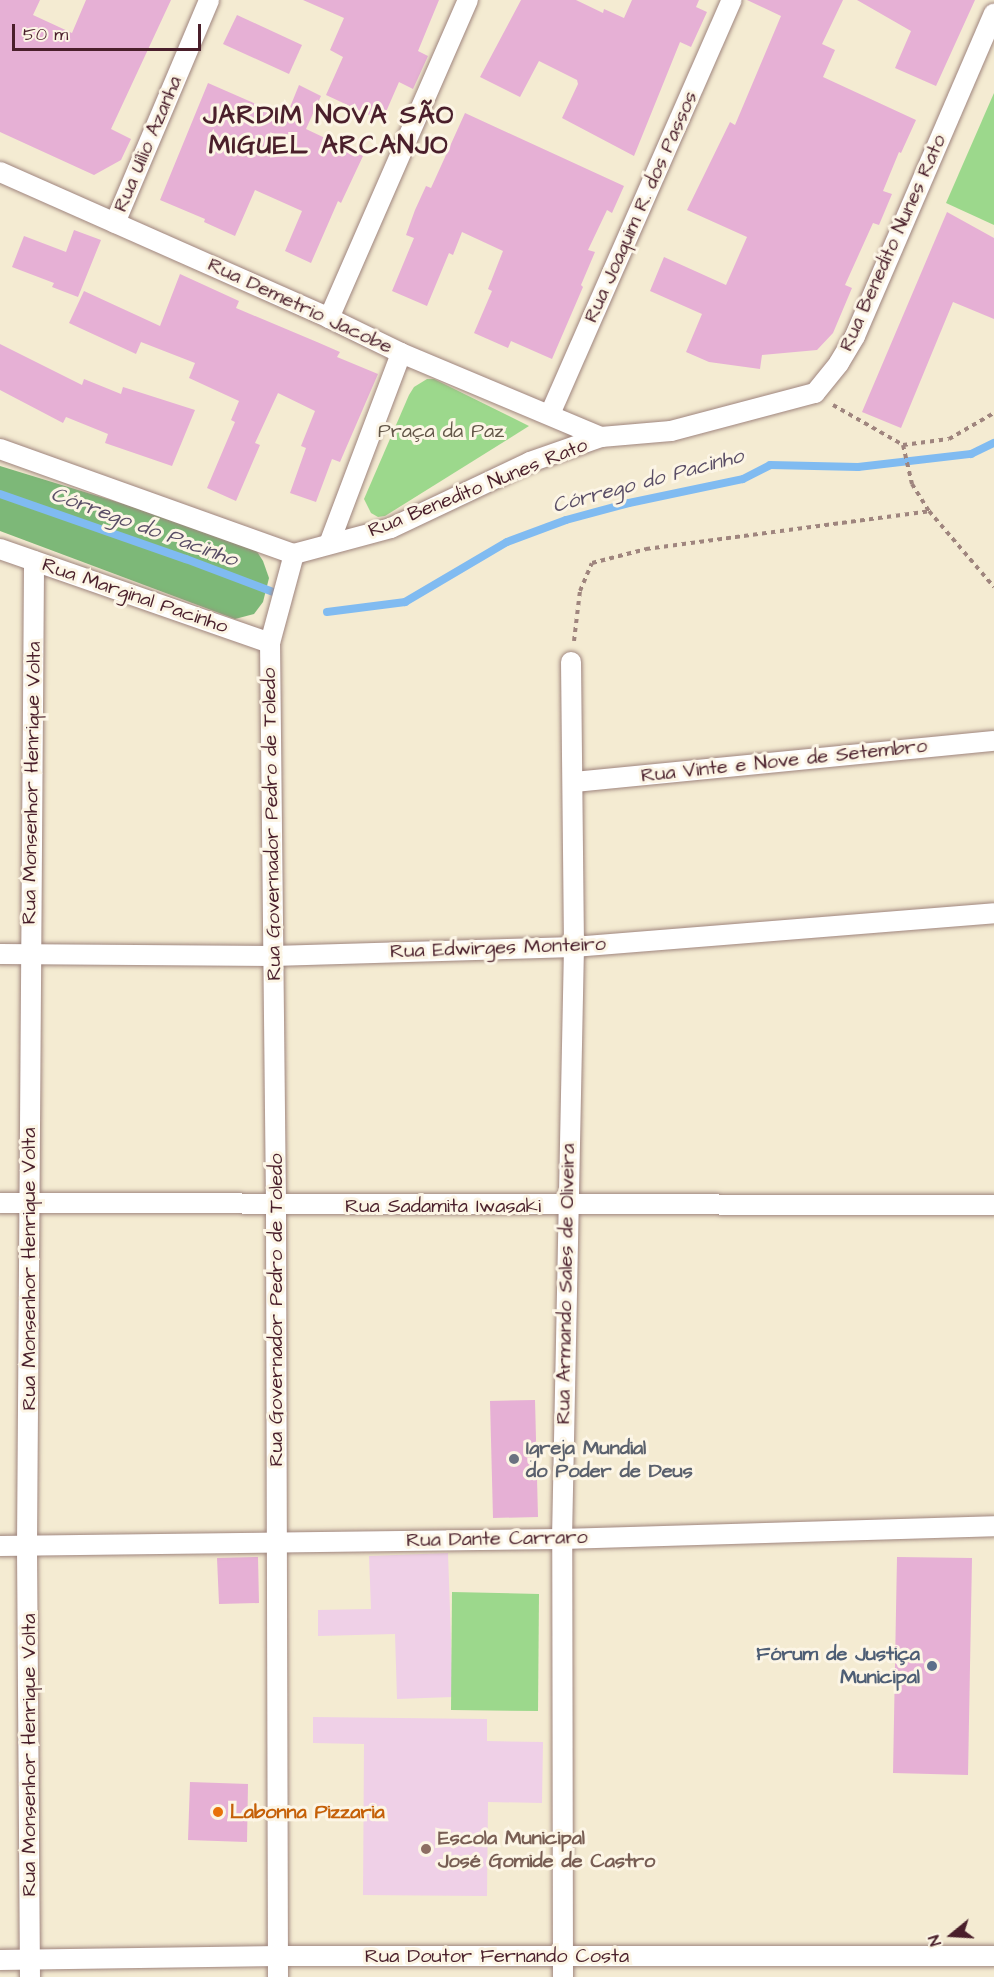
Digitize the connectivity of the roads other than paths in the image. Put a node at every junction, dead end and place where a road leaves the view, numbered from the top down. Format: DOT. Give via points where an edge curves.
graph roads {
  1 [pos="208,0"];
  2 [pos="468,0"];
  3 [pos="732,0"];
  4 [pos="994,14"];
  5 [pos="0,172"];
  6 [pos="116,223"];
  7 [pos="329,318"];
  8 [pos="401,353"];
  9 [pos="550,414"];
  10 [pos="601,437"];
  11 [pos="0,449"];
  12 [pos="329,544"];
  13 [pos="0,549"];
  14 [pos="294,554"];
  15 [pos="34,561"];
  16 [pos="270,643"];
  17 [pos="572,662"];
  18 [pos="994,741"];
  19 [pos="574,782"];
  20 [pos="994,913"];
  21 [pos="574,947"];
  22 [pos="0,954"];
  23 [pos="30,954"];
  24 [pos="273,956"];
  25 [pos="0,1203"];
  26 [pos="30,1204"];
  27 [pos="276,1205"];
  28 [pos="994,1205"];
  29 [pos="567,1206"];
  30 [pos="994,1526"];
  31 [pos="562,1539"];
  32 [pos="276,1542"];
  33 [pos="0,1546"];
  34 [pos="27,1546"];
  35 [pos="278,1956"];
  36 [pos="994,1956"];
  37 [pos="563,1957"];
  38 [pos="0,1960"];
  39 [pos="30,1968"];
  40 [pos="278,1977"];
  41 [pos="563,1977"];
  1 -- 6 [label="street, Rua Uílio Azanha"];
  2 -- 7 [label="street"];
  3 -- 9 [label="street, Rua Joaquim R. dos Passos"];
  4 -- 10 [label="street, Rua Benedito Nunes Rato" via="855,336 815,393 672,431"];
  5 -- 6 [label="street, Rua Demetrio Jacobe"];
  6 -- 7 [label="street, Rua Demetrio Jacobe"];
  7 -- 8 [label="street, Rua Demetrio Jacobe"];
  8 -- 9 [label="street, Rua Demetrio Jacobe"];
  8 -- 12 [label="street"];
  9 -- 10 [label="street, Rua Demetrio Jacobe"];
  10 -- 12 [label="street, Rua Benedito Nunes Rato" via="530,462 391,528"];
  11 -- 14 [label="street"];
  12 -- 14 [label="street, Rua Benedito Nunes Rato"];
  13 -- 15 [label="street, Rua Marginal Pacinho"];
  14 -- 16 [label="street, Rua Governador Pedro de Toledo"];
  15 -- 16 [label="street, Rua Marginal Pacinho"];
  15 -- 23 [label="street, Rua Monsenhor Henrique Volta"];
  16 -- 24 [label="street, Rua Governador Pedro de Toledo"];
  17 -- 19 [label="street, Rua Armando Sales de Oliveira"];
  18 -- 19 [label="street, Rua Vinte e Nove de Setembro"];
  19 -- 21 [label="street, Rua Armando Sales de Oliveira"];
  20 -- 21 [label="street, Rua Edwirges Monteiro"];
  21 -- 24 [label="street, Rua Edwirges Monteiro"];
  21 -- 29 [label="street, Rua Armando Sales de Oliveira"];
  22 -- 23 [label="street, Rua Edwirges Monteiro"];
  23 -- 24 [label="street, Rua Edwirges Monteiro"];
  23 -- 26 [label="street, Rua Monsenhor Henrique Volta"];
  24 -- 27 [label="street, Rua Governador Pedro de Toledo"];
  25 -- 26 [label="street, Rua Sadamita Iwasaki"];
  26 -- 27 [label="street, Rua Sadamita Iwasaki"];
  26 -- 34 [label="street, Rua Monsenhor Henrique Volta"];
  27 -- 29 [label="street, Rua Sadamita Iwasaki"];
  27 -- 32 [label="street, Rua Governador Pedro de Toledo"];
  28 -- 29 [label="street, Rua Sadamita Iwasaki"];
  29 -- 31 [label="street, Rua Armando Sales de Oliveira"];
  30 -- 31 [label="street, Rua Dante Carraro"];
  31 -- 32 [label="street, Rua Dante Carraro"];
  31 -- 37 [label="street, Rua Armando Sales de Oliveira"];
  32 -- 34 [label="street, Rua Dante Carraro"];
  32 -- 35 [label="street, Rua Governador Pedro de Toledo"];
  33 -- 34 [label="street, Rua Dante Carraro"];
  34 -- 39 [label="street, Rua Monsenhor Henrique Volta"];
  35 -- 37 [label="street, Rua Doutor Fernando Costa"];
  35 -- 39 [label="street, Rua Doutor Fernando Costa"];
  35 -- 40 [label="street, Rua Governador Pedro de Toledo"];
  36 -- 37 [label="street, Rua Doutor Fernando Costa"];
  37 -- 41 [label="street, Rua Armando Sales de Oliveira"];
  38 -- 39 [label="street, Rua Doutor Fernando Costa"];
}
